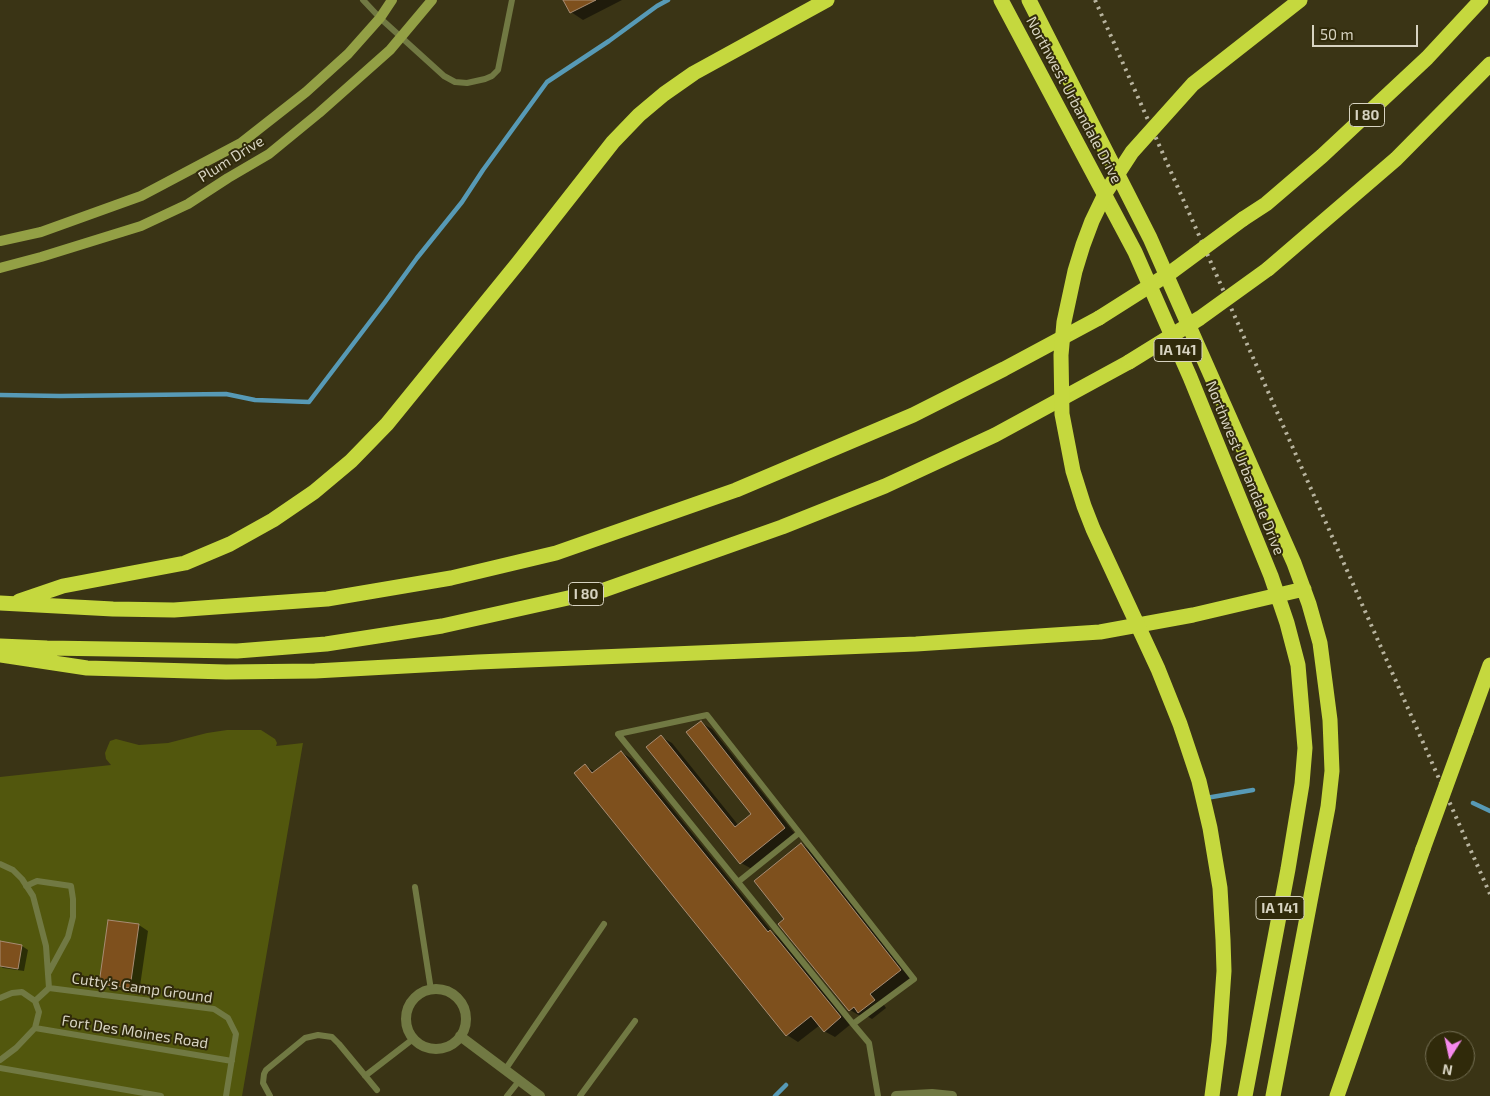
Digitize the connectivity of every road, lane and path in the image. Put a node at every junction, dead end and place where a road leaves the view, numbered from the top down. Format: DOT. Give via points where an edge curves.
graph roads {
  1 [pos="363,0"];
  2 [pos="392,0"];
  3 [pos="432,0"];
  4 [pos="512,0"];
  5 [pos="827,0"];
  6 [pos="1001,0"];
  7 [pos="1029,0"];
  8 [pos="1300,0"];
  9 [pos="1481,0"];
  10 [pos="380,18"];
  11 [pos="402,38"];
  12 [pos="1490,64"];
  13 [pos="0,241"];
  14 [pos="0,268"];
  15 [pos="1304,589"];
  16 [pos="1278,595"];
  17 [pos="5,603"];
  18 [pos="0,646"];
  19 [pos="0,655"];
  20 [pos="1490,665"];
  21 [pos="799,833"];
  22 [pos="0,864"];
  23 [pos="738,882"];
  24 [pos="26,886"];
  25 [pos="415,887"];
  26 [pos="604,924"];
  27 [pos="48,973"];
  28 [pos="49,988"];
  29 [pos="431,990"];
  30 [pos="0,998"];
  31 [pos="35,1002"];
  32 [pos="635,1021"];
  33 [pos="853,1024"];
  34 [pos="35,1028"];
  35 [pos="460,1036"];
  36 [pos="413,1039"];
  37 [pos="0,1060"];
  38 [pos="232,1061"];
  39 [pos="0,1068"];
  40 [pos="505,1070"];
  41 [pos="365,1076"];
  42 [pos="519,1081"];
  43 [pos="377,1090"];
  44 [pos="161,1096"];
  45 [pos="226,1096"];
  46 [pos="270,1096"];
  47 [pos="508,1096"];
  48 [pos="540,1096"];
  49 [pos="580,1096"];
  50 [pos="878,1096"];
  51 [pos="896,1096"];
  52 [pos="952,1096"];
  53 [pos="1212,1096"];
  54 [pos="1245,1096"];
  55 [pos="1274,1096"];
  56 [pos="1337,1096"];
  1 -- 10 [label="lane"];
  2 -- 10 [label="street, Plum Drive"];
  3 -- 11 [label="street, Plum Drive"];
  4 -- 11 [label="lane" via="498,70 484,79 455,82"];
  5 -- 17 [label="highway" via="694,73 639,115 608,147 387,424 314,492 230,544 185,562 64,586"];
  6 -- 16 [label="highway, Northwest Urbandale Drive / IA 141" via="1135,252 1190,377"];
  7 -- 15 [label="highway, Northwest Urbandale Drive / IA 141" via="1150,238"];
  8 -- 53 [label="highway, bridge" via="1194,84 1132,152 1106,192 1083,245 1064,322 1061,355 1062,414 1071,463 1084,506 1180,724 1210,828 1220,888 1224,972"];
  9 -- 17 [label="highway, I 80, bridge" via="1427,58 1322,156 1266,204 1170,273 1099,318 1004,370 904,419 736,490 556,553 451,578 327,599 174,610"];
  10 -- 11 [label="lane"];
  10 -- 13 [label="street, Plum Drive" via="348,54 306,92 240,143 141,196 41,232"];
  11 -- 14 [label="street, Plum Drive" via="269,154 188,204 141,226"];
  12 -- 18 [label="highway, I 80, bridge" via="1396,158 1268,269 1200,318 1129,362 995,435 885,486 782,527 604,590 442,626 326,644 237,651"];
  15 -- 16 [label="highway"];
  15 -- 55 [label="highway, Northwest Urbandale Drive / IA 141" via="1320,643 1330,720 1332,771 1328,808"];
  16 -- 19 [label="highway" via="1193,616 1100,632 867,647 226,672 88,668"];
  16 -- 54 [label="highway, Northwest Urbandale Drive / IA 141" via="1298,665 1305,748 1295,828"];
  20 -- 56 [label="highway, bridge"];
  21 -- 23 [label="lane"];
  21 -- 23 [label="lane" via="706,715 618,734"];
  21 -- 33 [label="lane" via="914,979"];
  22 -- 24 [label="lane" via="14,870"];
  23 -- 33 [label="lane"];
  24 -- 27 [label="lane" via="33,896 40,920"];
  24 -- 27 [label="lane" via="37,882 72,886 68,938"];
  25 -- 29 [label="lane"];
  26 -- 40 [label="lane"];
  27 -- 28 [label="lane"];
  28 -- 31 [label="lane, Cutty's Camp Ground"];
  28 -- 38 [label="lane, Cutty's Camp Ground" via="214,1009 228,1018 236,1034"];
  29 -- 35 [label="street" via="450,993 458,1000 466,1018"];
  29 -- 36 [label="street" via="417,996 408,1009 406,1025"];
  30 -- 31 [label="lane" via="22,992"];
  31 -- 34 [label="lane" via="39,1012"];
  32 -- 49 [label="lane"];
  33 -- 50 [label="lane" via="869,1042"];
  34 -- 37 [label="lane"];
  34 -- 38 [label="lane, Fort Des Moines Road"];
  35 -- 36 [label="street" via="450,1045 438,1049 424,1047"];
  35 -- 40 [label="street"];
  36 -- 41 [label="lane"];
  38 -- 45 [label="lane, Cutty's Camp Ground"];
  39 -- 44 [label="lane"];
  40 -- 42 [label="street"];
  41 -- 43 [label="lane"];
  41 -- 46 [label="lane" via="332,1037 312,1036 305,1038 266,1070 263,1084"];
  42 -- 47 [label="lane"];
  42 -- 48 [label="street"];
  51 -- 52 [label="street"];
}
